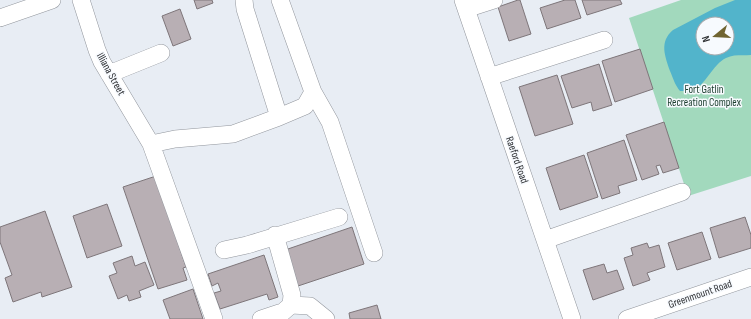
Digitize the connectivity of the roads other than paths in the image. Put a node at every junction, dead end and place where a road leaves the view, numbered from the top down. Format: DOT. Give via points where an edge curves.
graph roads {
  1 [pos="52,0"];
  2 [pos="80,0"];
  3 [pos="244,0"];
  4 [pos="280,0"];
  5 [pos="494,0"];
  6 [pos="29,4"];
  7 [pos="465,5"];
  8 [pos="0,18"];
  9 [pos="604,40"];
  10 [pos="161,53"];
  11 [pos="109,74"];
  12 [pos="489,77"];
  13 [pos="314,92"];
  14 [pos="279,117"];
  15 [pos="151,144"];
  16 [pos="682,192"];
  17 [pos="339,216"];
  18 [pos="275,235"];
  19 [pos="545,240"];
  20 [pos="224,250"];
  21 [pos="374,253"];
  22 [pos="751,278"];
  23 [pos="283,312"];
  24 [pos="214,319"];
  25 [pos="261,319"];
  26 [pos="326,319"];
  27 [pos="572,319"];
  28 [pos="627,319"];
  1 -- 6 [label="street"];
  2 -- 11 [label="street, Illiana Street" via="97,50"];
  3 -- 14 [label="street"];
  4 -- 13 [label="street"];
  5 -- 7 [label="street"];
  6 -- 8 [label="street"];
  7 -- 12 [label="street, Raeford Road"];
  9 -- 12 [label="street"];
  10 -- 11 [label="street"];
  11 -- 15 [label="street, Illiana Street"];
  12 -- 19 [label="street, Raeford Road"];
  13 -- 14 [label="street" via="305,106"];
  13 -- 21 [label="street" via="330,122"];
  14 -- 15 [label="street" via="232,134 179,138"];
  15 -- 24 [label="street, Illiana Street"];
  16 -- 19 [label="street"];
  17 -- 18 [label="street"];
  18 -- 20 [label="street"];
  18 -- 23 [label="street" via="292,295"];
  19 -- 27 [label="street, Raeford Road"];
  22 -- 28 [label="street, Greenmount Road"];
  23 -- 25 [label="street"];
  23 -- 26 [label="street" via="310,306"];
}
